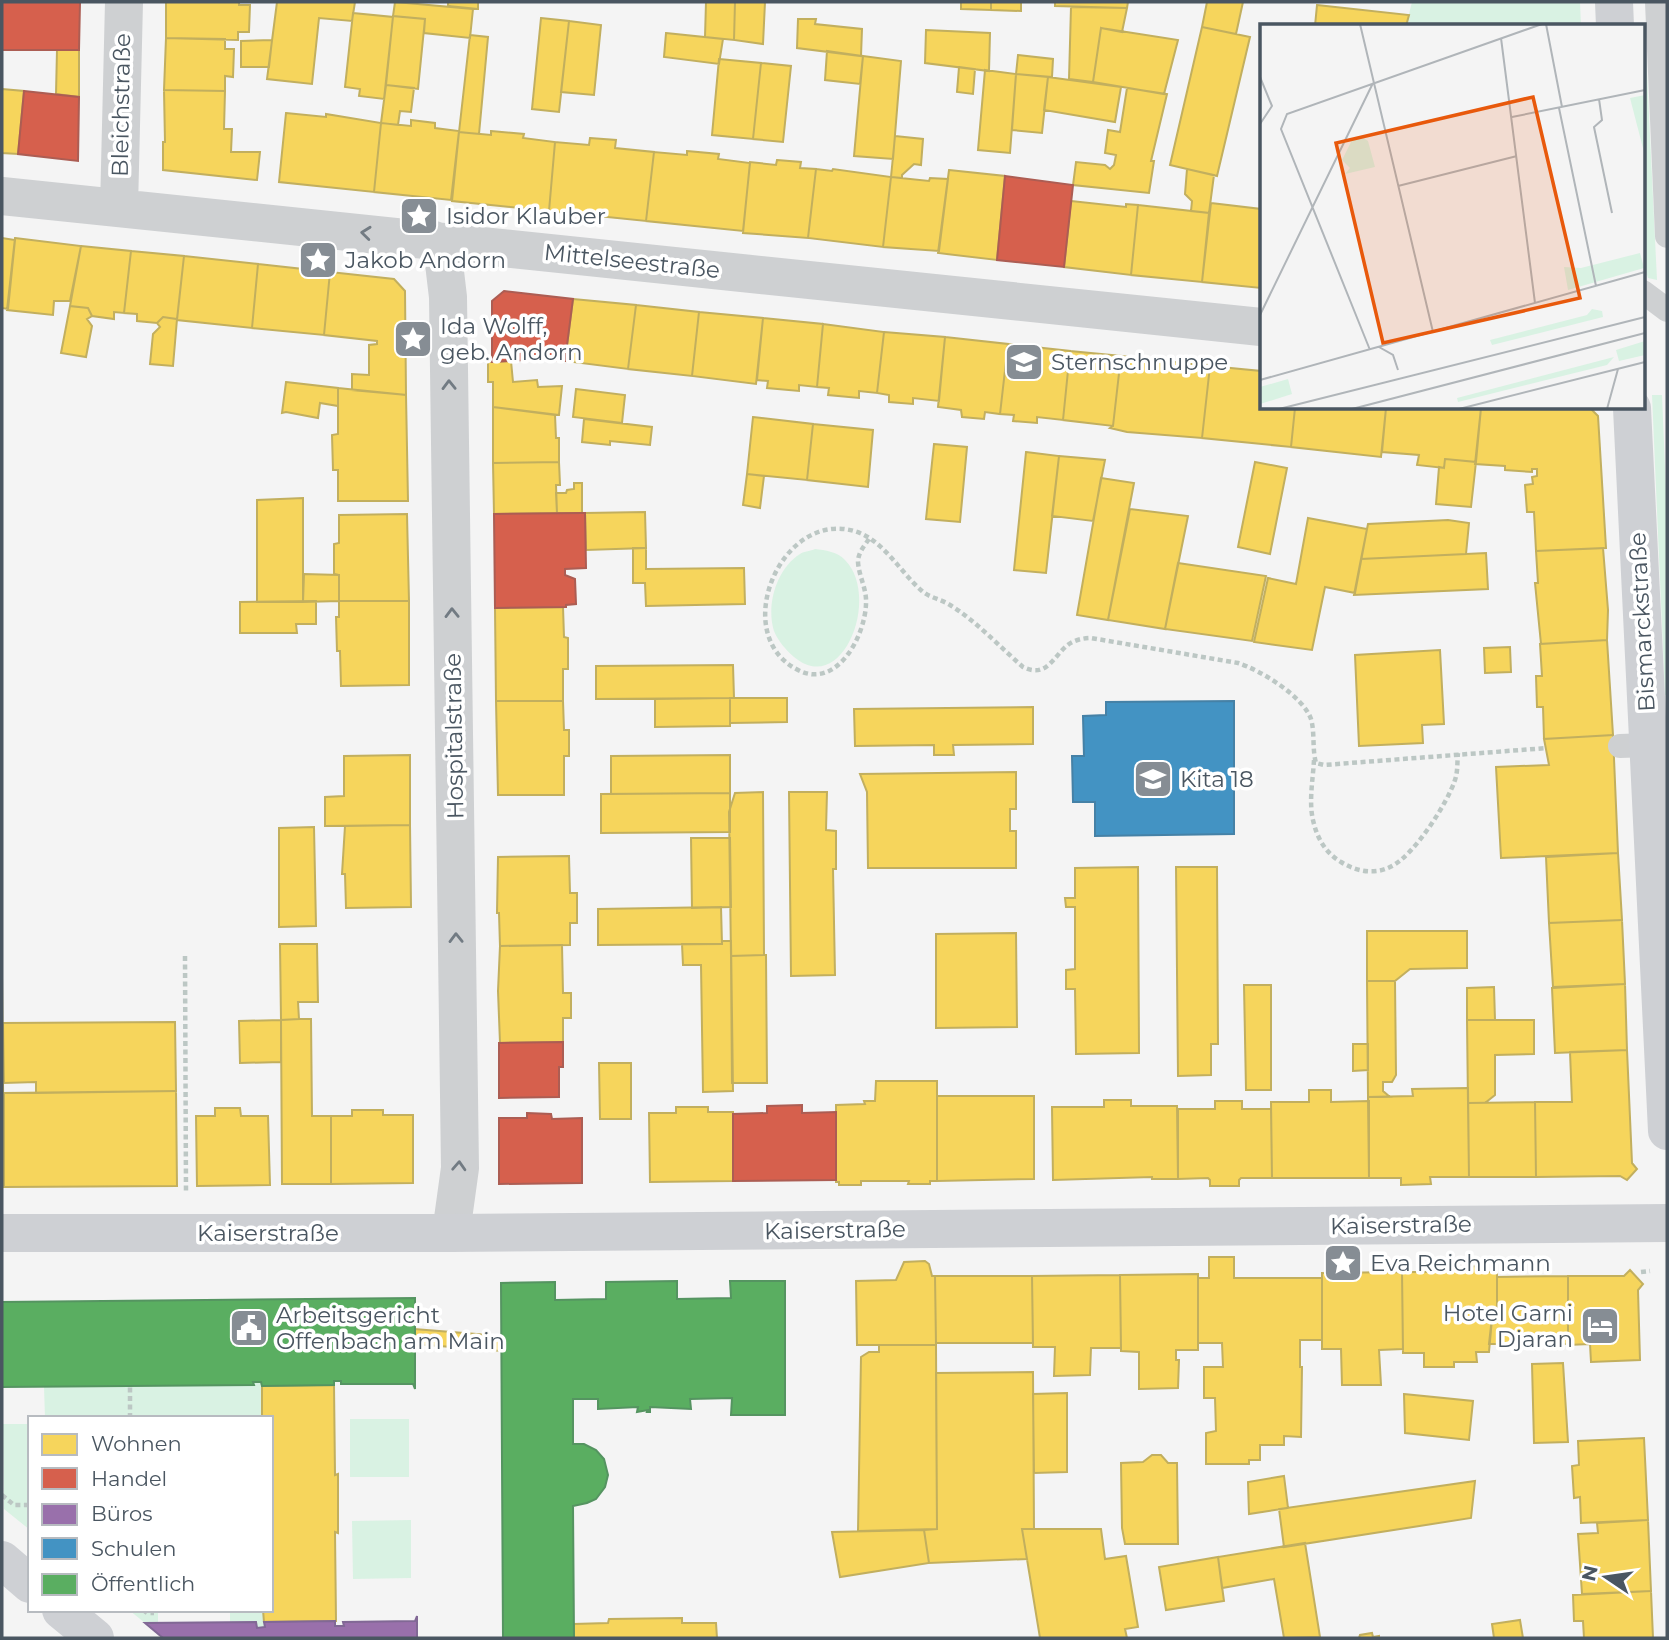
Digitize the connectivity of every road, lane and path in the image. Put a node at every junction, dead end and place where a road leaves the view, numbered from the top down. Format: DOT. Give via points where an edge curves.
graph roads {
  1 [pos="124,2"];
  2 [pos="1614,2"];
  3 [pos="1657,2"];
  4 [pos="1615,24"];
  5 [pos="2,196"];
  6 [pos="119,208"];
  7 [pos="1667,236"];
  8 [pos="434,240"];
  9 [pos="1644,293"];
  10 [pos="1667,310"];
  11 [pos="1260,327"];
  12 [pos="1632,410"];
  13 [pos="869,539"];
  14 [pos="1547,748"];
  15 [pos="1458,753"];
  16 [pos="1646,753"];
  17 [pos="1314,755"];
  18 [pos="185,956"];
  19 [pos="1667,1131"];
  20 [pos="1667,1223"];
  21 [pos="2,1233"];
  22 [pos="187,1233"];
  23 [pos="451,1233"];
  24 [pos="1650,1271"];
  25 [pos="1641,1272"];
  26 [pos="131,1386"];
  27 [pos="130,1416"];
  28 [pos="2,1495"];
  29 [pos="28,1505"];
  30 [pos="2,1560"];
  31 [pos="28,1582"];
  32 [pos="63,1612"];
  33 [pos="146,1612"];
  34 [pos="155,1613"];
  35 [pos="95,1638"];
  1 -- 6 [label="street, Bleichstraße"];
  2 -- 4 [label="main road"];
  3 -- 7 [label="lane"];
  5 -- 6 [label="street, Mittelseestraße"];
  8 -- 6 [label="street, Mittelseestraße, one-way"];
  8 -- 11 [label="street, Mittelseestraße"];
  23 -- 8 [label="street, Hospitalstraße, one-way" via="460,1168 448,297 443,255"];
  9 -- 10 [label="lane"];
  12 -- 16 [label="main road, Bismarckstraße"];
  13 -- 13 [label="path" via="858,561 866,605 856,641 832,670 813,674 796,670 773,646 767,629 764,611 774,578 793,549 811,535 842,530"];
  13 -- 17 [label="path" via="919,589 949,604 1032,671 1043,670 1070,643 1091,638 1256,669 1306,709"];
  14 -- 15 [label="path"];
  15 -- 17 [label="path" via="1324,765 1316,763"];
  15 -- 17 [label="path" via="1452,788 1415,846 1394,866 1365,872 1338,860 1318,836 1312,811"];
  16 -- 19 [label="main road, Bismarckstraße"];
  18 -- 22 [label="path"];
  20 -- 23 [label="main road, Kaiserstraße"];
  21 -- 22 [label="main road, Kaiserstraße"];
  22 -- 23 [label="main road, Kaiserstraße"];
  24 -- 25 [label="path"];
  26 -- 27 [label="path"];
  28 -- 29 [label="path" via="14,1505"];
  30 -- 31 [label="main road"];
  32 -- 35 [label="main road"];
  33 -- 34 [label="path"];
}
